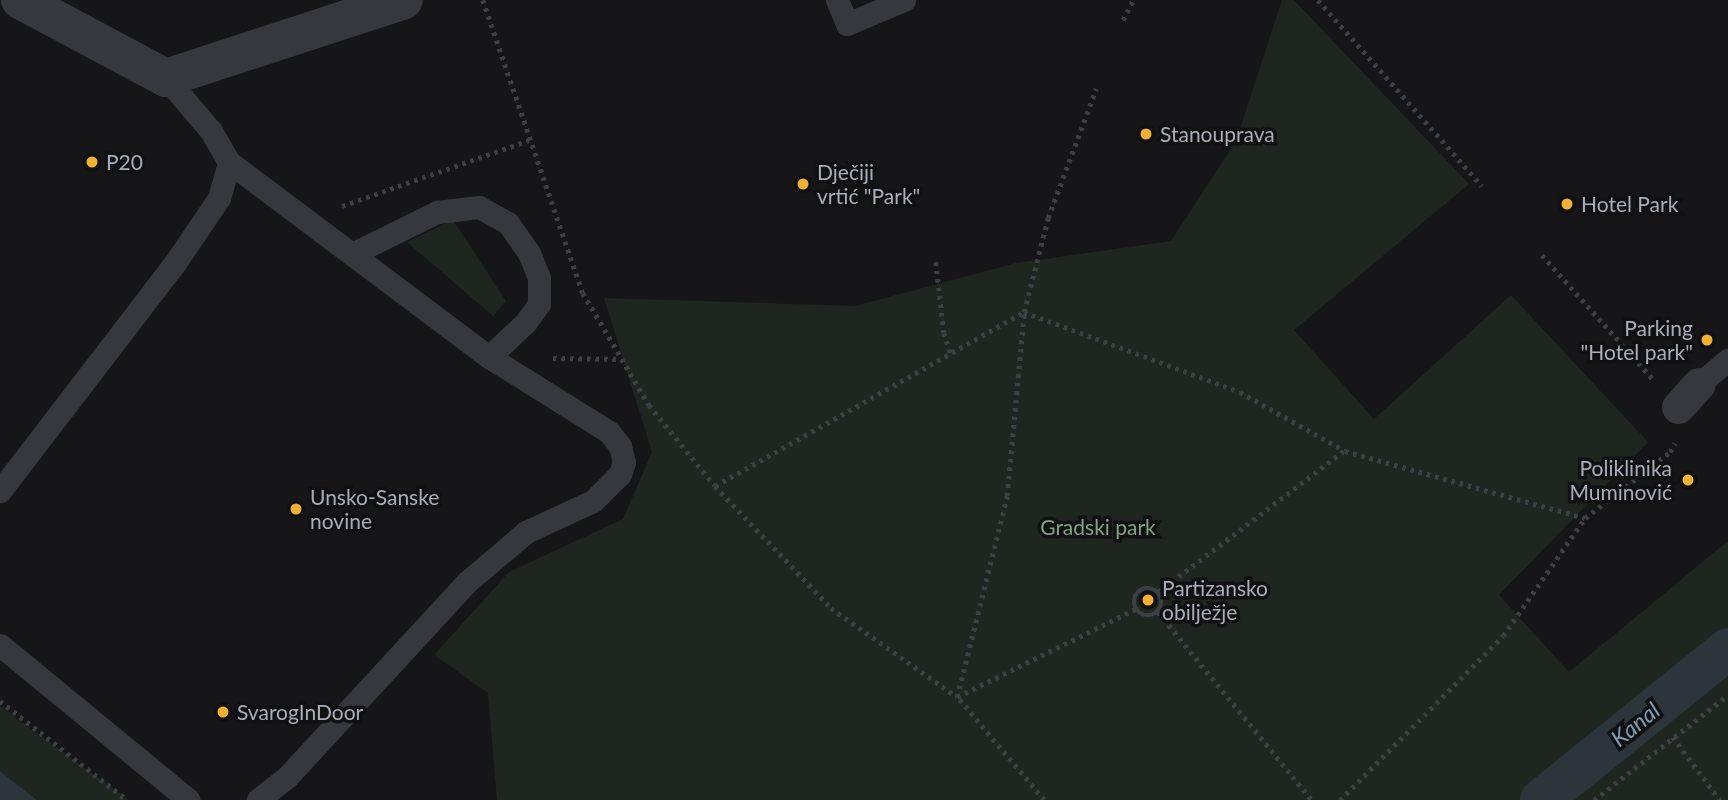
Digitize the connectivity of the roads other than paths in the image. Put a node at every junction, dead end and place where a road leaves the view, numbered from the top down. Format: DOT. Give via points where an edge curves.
graph roads {
  1 [pos="20,0"];
  2 [pos="404,0"];
  3 [pos="837,0"];
  4 [pos="904,0"];
  5 [pos="166,78"];
  6 [pos="229,162"];
  7 [pos="354,253"];
  8 [pos="489,357"];
  9 [pos="1728,360"];
  10 [pos="1688,395"];
  11 [pos="0,491"];
  12 [pos="0,646"];
  13 [pos="189,800"];
  14 [pos="258,800"];
  1 -- 5 [label="street"];
  2 -- 5 [label="street"];
  3 -- 4 [label="lane" via="848,24"];
  5 -- 6 [label="lane" via="211,131"];
  6 -- 7 [label="lane"];
  6 -- 11 [label="lane" via="219,198 175,263"];
  7 -- 8 [label="lane"];
  7 -- 8 [label="lane" via="437,212 479,207 508,223 529,253 539,278 539,304 526,323"];
  8 -- 14 [label="lane" via="609,432 620,446 620,474 579,511 526,532 505,547 467,582 287,777"];
  9 -- 10 [label="lane"];
  12 -- 13 [label="lane"];
}
